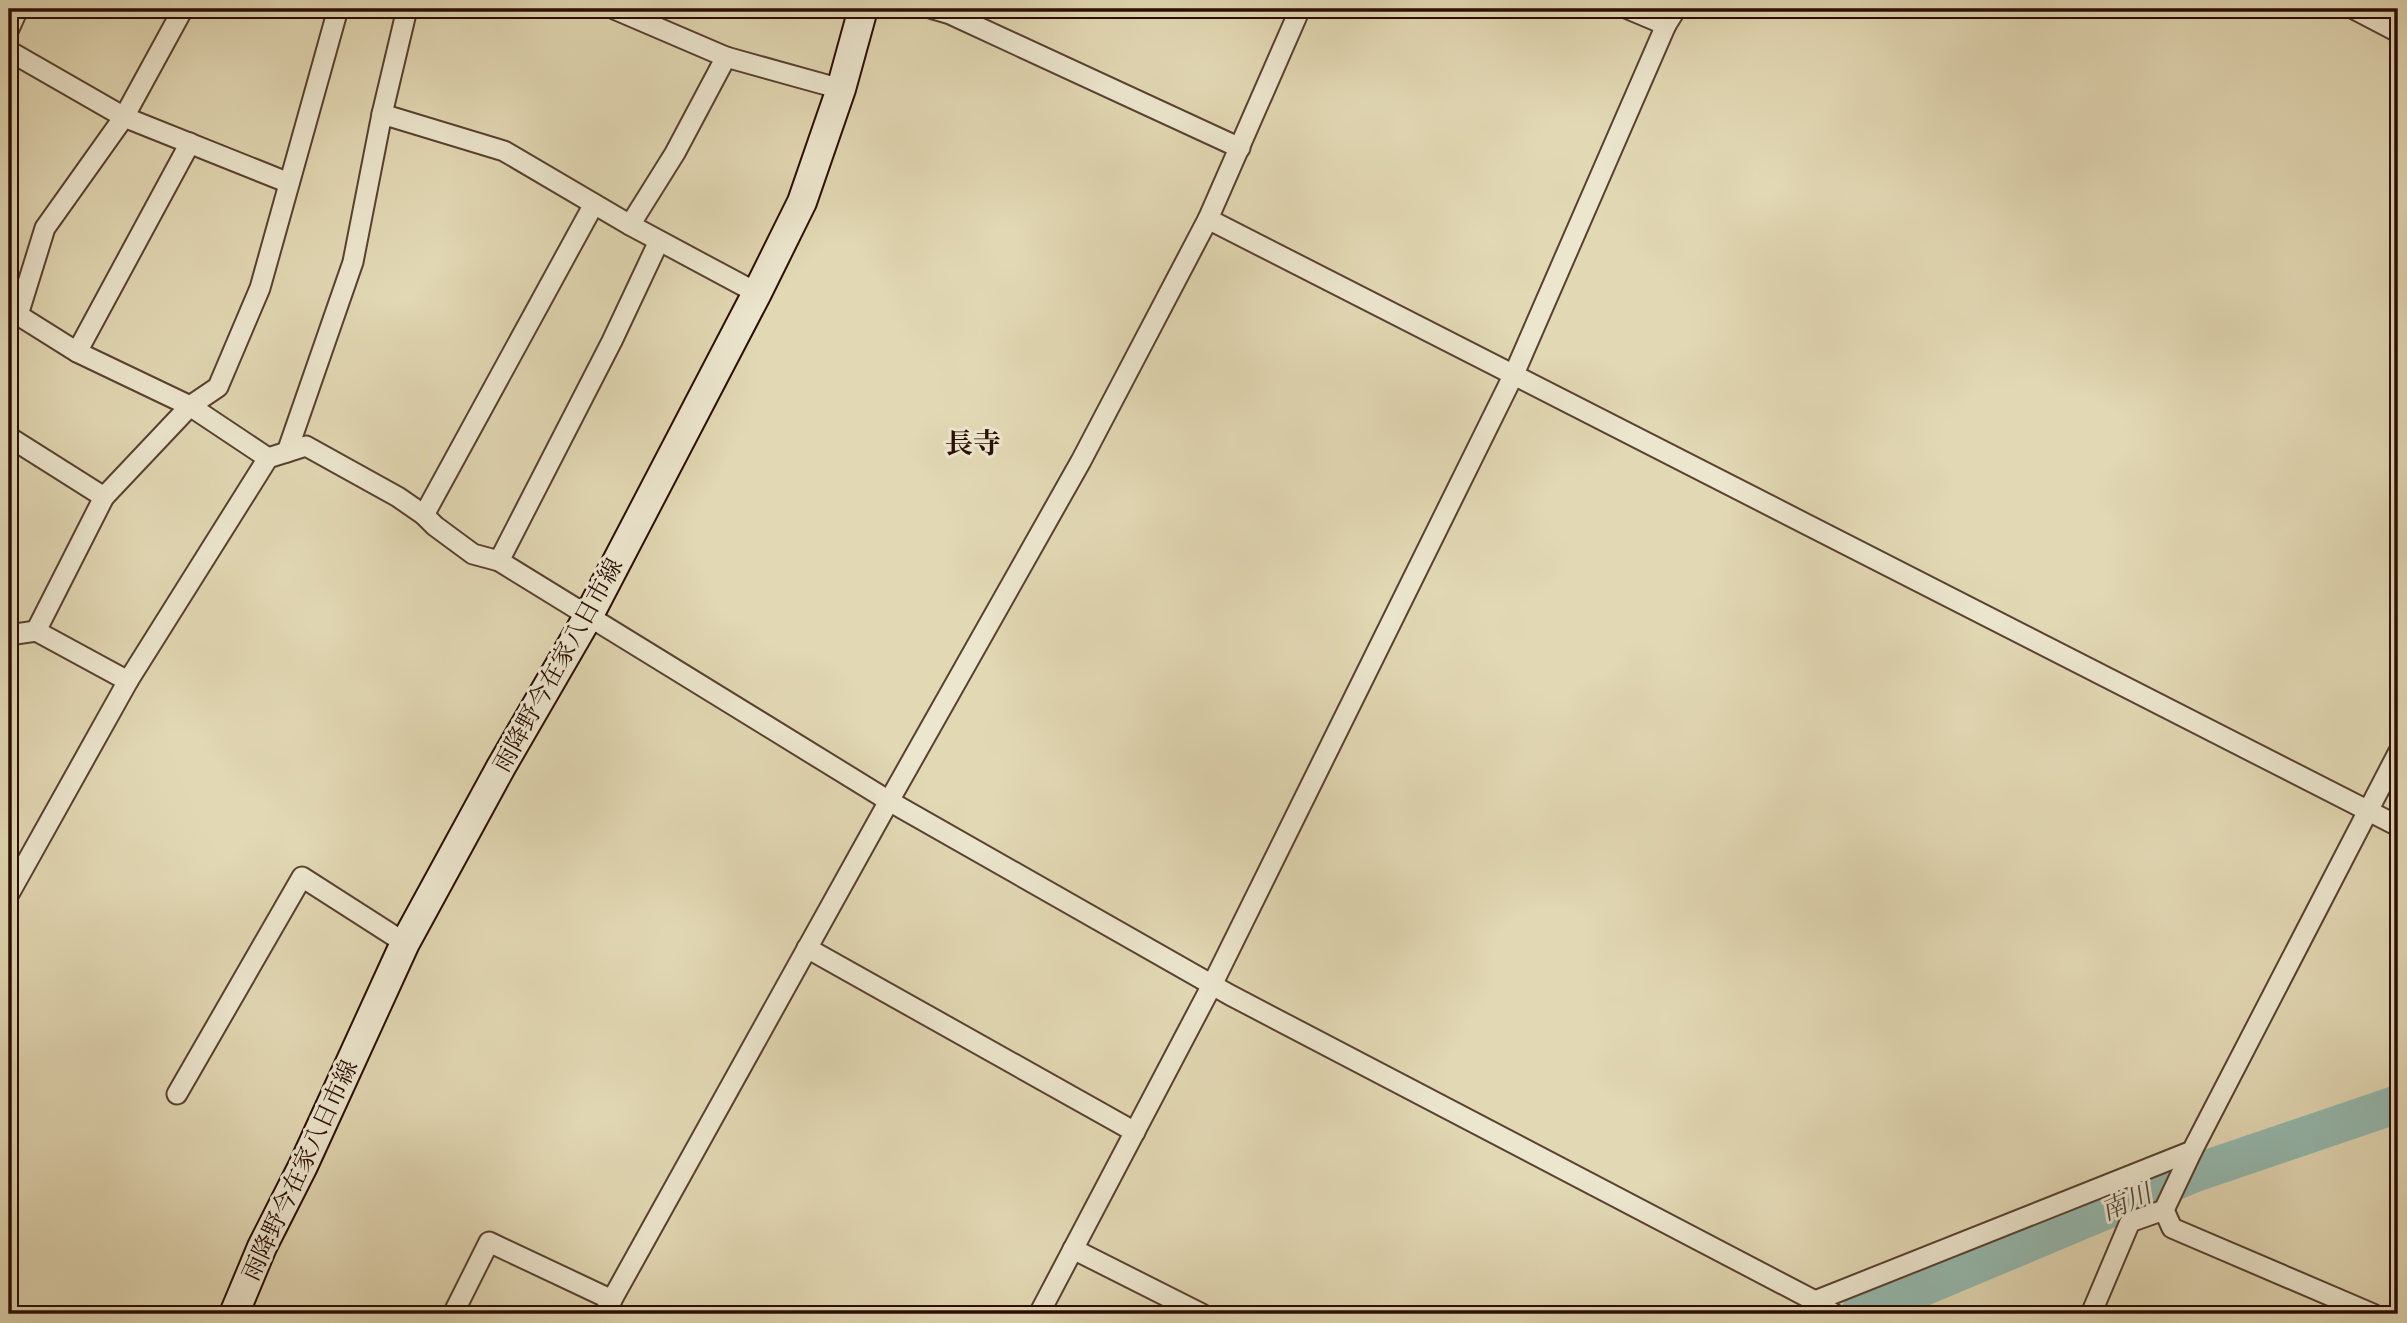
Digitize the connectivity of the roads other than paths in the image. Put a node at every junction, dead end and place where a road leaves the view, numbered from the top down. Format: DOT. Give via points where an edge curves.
graph roads {
  1 [pos="18,9"];
  2 [pos="183,9"];
  3 [pos="338,9"];
  4 [pos="407,9"];
  5 [pos="614,9"];
  6 [pos="863,9"];
  7 [pos="933,9"];
  8 [pos="1300,9"];
  9 [pos="1628,9"];
  10 [pos="2354,9"];
  11 [pos="1671,17"];
  12 [pos="9,29"];
  13 [pos="2398,32"];
  14 [pos="9,51"];
  15 [pos="726,57"];
  16 [pos="841,89"];
  17 [pos="382,114"];
  18 [pos="124,117"];
  19 [pos="190,143"];
  20 [pos="1240,148"];
  21 [pos="289,183"];
  22 [pos="594,205"];
  23 [pos="1208,219"];
  24 [pos="630,225"];
  25 [pos="659,241"];
  26 [pos="757,293"];
  27 [pos="13,319"];
  28 [pos="77,352"];
  29 [pos="1514,374"];
  30 [pos="190,405"];
  31 [pos="9,437"];
  32 [pos="287,452"];
  33 [pos="268,458"];
  34 [pos="104,497"];
  35 [pos="424,515"];
  36 [pos="499,561"];
  37 [pos="589,615"];
  38 [pos="36,631"];
  39 [pos="9,635"];
  40 [pos="128,681"];
  41 [pos="2398,753"];
  42 [pos="889,801"];
  43 [pos="2369,810"];
  44 [pos="2398,826"];
  45 [pos="9,894"];
  46 [pos="405,943"];
  47 [pos="807,948"];
  48 [pos="1212,985"];
  49 [pos="177,1094"];
  50 [pos="1135,1132"];
  51 [pos="2192,1151"];
  52 [pos="2164,1210"];
  53 [pos="1073,1249"];
  54 [pos="1815,1301"];
  55 [pos="608,1307"];
  56 [pos="234,1314"];
  57 [pos="453,1314"];
  58 [pos="1039,1314"];
  59 [pos="1202,1314"];
  60 [pos="1833,1314"];
  61 [pos="2091,1314"];
  62 [pos="2373,1314"];
  1 -- 12 [label="street"];
  2 -- 18 [label="street"];
  3 -- 21 [label="street"];
  4 -- 17 [label="street"];
  5 -- 15 [label="street"];
  6 -- 16 [label="main road, 雨降野今在家八日市線"];
  7 -- 20 [label="street"];
  8 -- 20 [label="street"];
  9 -- 11 [label="street"];
  10 -- 13 [label="street"];
  11 -- 29 [label="street"];
  14 -- 18 [label="street"];
  15 -- 16 [label="street"];
  15 -- 24 [label="street"];
  16 -- 26 [label="main road, 雨降野今在家八日市線" via="802,202"];
  17 -- 22 [label="street" via="504,151"];
  17 -- 32 [label="street" via="353,262"];
  18 -- 19 [label="street"];
  18 -- 27 [label="street" via="45,228"];
  19 -- 21 [label="street"];
  19 -- 28 [label="street"];
  20 -- 23 [label="street"];
  21 -- 30 [label="street" via="260,288 218,387"];
  22 -- 24 [label="street"];
  22 -- 35 [label="street"];
  23 -- 29 [label="street"];
  23 -- 42 [label="street" via="1081,461"];
  24 -- 25 [label="street"];
  25 -- 26 [label="street"];
  25 -- 36 [label="street"];
  26 -- 37 [label="main road, 雨降野今在家八日市線"];
  27 -- 28 [label="street"];
  28 -- 30 [label="street"];
  29 -- 43 [label="street"];
  29 -- 48 [label="street"];
  30 -- 33 [label="street"];
  30 -- 34 [label="street"];
  31 -- 34 [label="street"];
  32 -- 33 [label="street"];
  32 -- 35 [label="street" via="306,446"];
  33 -- 40 [label="street"];
  34 -- 38 [label="street"];
  35 -- 36 [label="street" via="473,554"];
  36 -- 37 [label="street"];
  37 -- 42 [label="street"];
  37 -- 46 [label="main road, 雨降野今在家八日市線"];
  38 -- 39 [label="street"];
  38 -- 40 [label="street"];
  40 -- 45 [label="street"];
  41 -- 43 [label="street"];
  42 -- 47 [label="street"];
  42 -- 48 [label="street"];
  43 -- 44 [label="street"];
  43 -- 51 [label="street"];
  46 -- 49 [label="street" via="302,877"];
  46 -- 56 [label="main road, 雨降野今在家八日市線"];
  47 -- 50 [label="street"];
  47 -- 55 [label="street"];
  48 -- 50 [label="street"];
  48 -- 54 [label="street"];
  50 -- 53 [label="street"];
  51 -- 52 [label="street"];
  51 -- 54 [label="street"];
  52 -- 61 [label="street" via="2130,1222"];
  52 -- 62 [label="street" via="2172,1228"];
  53 -- 58 [label="street"];
  53 -- 59 [label="street"];
  54 -- 60 [label="street"];
  55 -- 57 [label="street" via="489,1242"];
}
